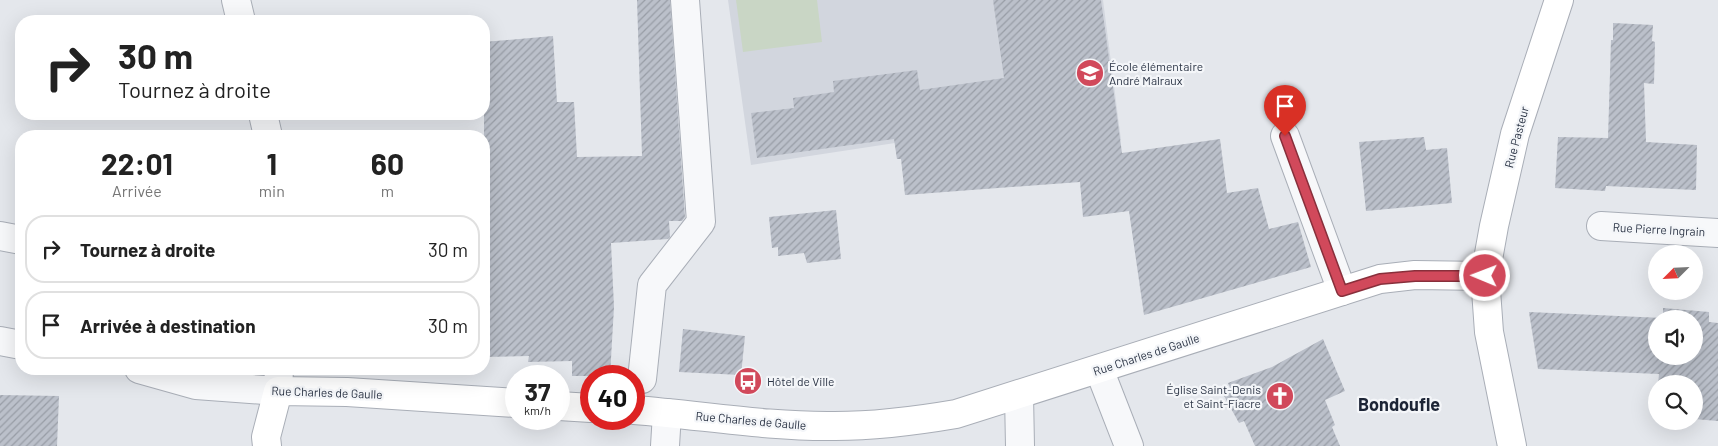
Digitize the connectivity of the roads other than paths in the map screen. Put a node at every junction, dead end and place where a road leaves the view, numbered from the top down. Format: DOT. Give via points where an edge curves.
graph roads {
  1 [pos="236,0"];
  2 [pos="685,0"];
  3 [pos="1559,0"];
  4 [pos="240,15"];
  5 [pos="1285,136"];
  6 [pos="1601,226"];
  7 [pos="1718,232"];
  8 [pos="0,236"];
  9 [pos="15,239"];
  10 [pos="1485,276"];
  11 [pos="1342,291"];
  12 [pos="0,341"];
  13 [pos="15,344"];
  14 [pos="644,365"];
  15 [pos="1099,369"];
  16 [pos="160,375"];
  17 [pos="279,380"];
  18 [pos="1018,395"];
  19 [pos="505,402"];
  20 [pos="645,411"];
  21 [pos="667,413"];
  22 [pos="267,446"];
  23 [pos="665,446"];
  24 [pos="1020,446"];
  25 [pos="1129,446"];
  26 [pos="1512,446"];
  1 -- 4 [label="street"];
  2 -- 14 [label="street" via="701,222 652,285"];
  3 -- 10 [label="street, Rue Pasteur" via="1515,134"];
  5 -- 11 [label="street"];
  6 -- 7 [label="street, Rue Pierre Ingrain"];
  8 -- 9 [label="street"];
  10 -- 11 [label="street, Rue Charles de Gaulle" via="1380,279"];
  10 -- 26 [label="street" via="1489,332"];
  11 -- 15 [label="street, Rue Charles de Gaulle"];
  12 -- 13 [label="street"];
  15 -- 18 [label="street, Rue Charles de Gaulle"];
  15 -- 25 [label="street"];
  16 -- 17 [label="street, Rue Charles de Gaulle" via="196,385"];
  17 -- 19 [label="street, Rue Charles de Gaulle" via="347,392"];
  17 -- 22 [label="street" via="266,437"];
  18 -- 21 [label="street, Rue Charles de Gaulle" via="956,414 895,424 755,423"];
  18 -- 24 [label="street"];
  20 -- 21 [label="street, Rue Charles de Gaulle"];
  21 -- 23 [label="street"];
}
